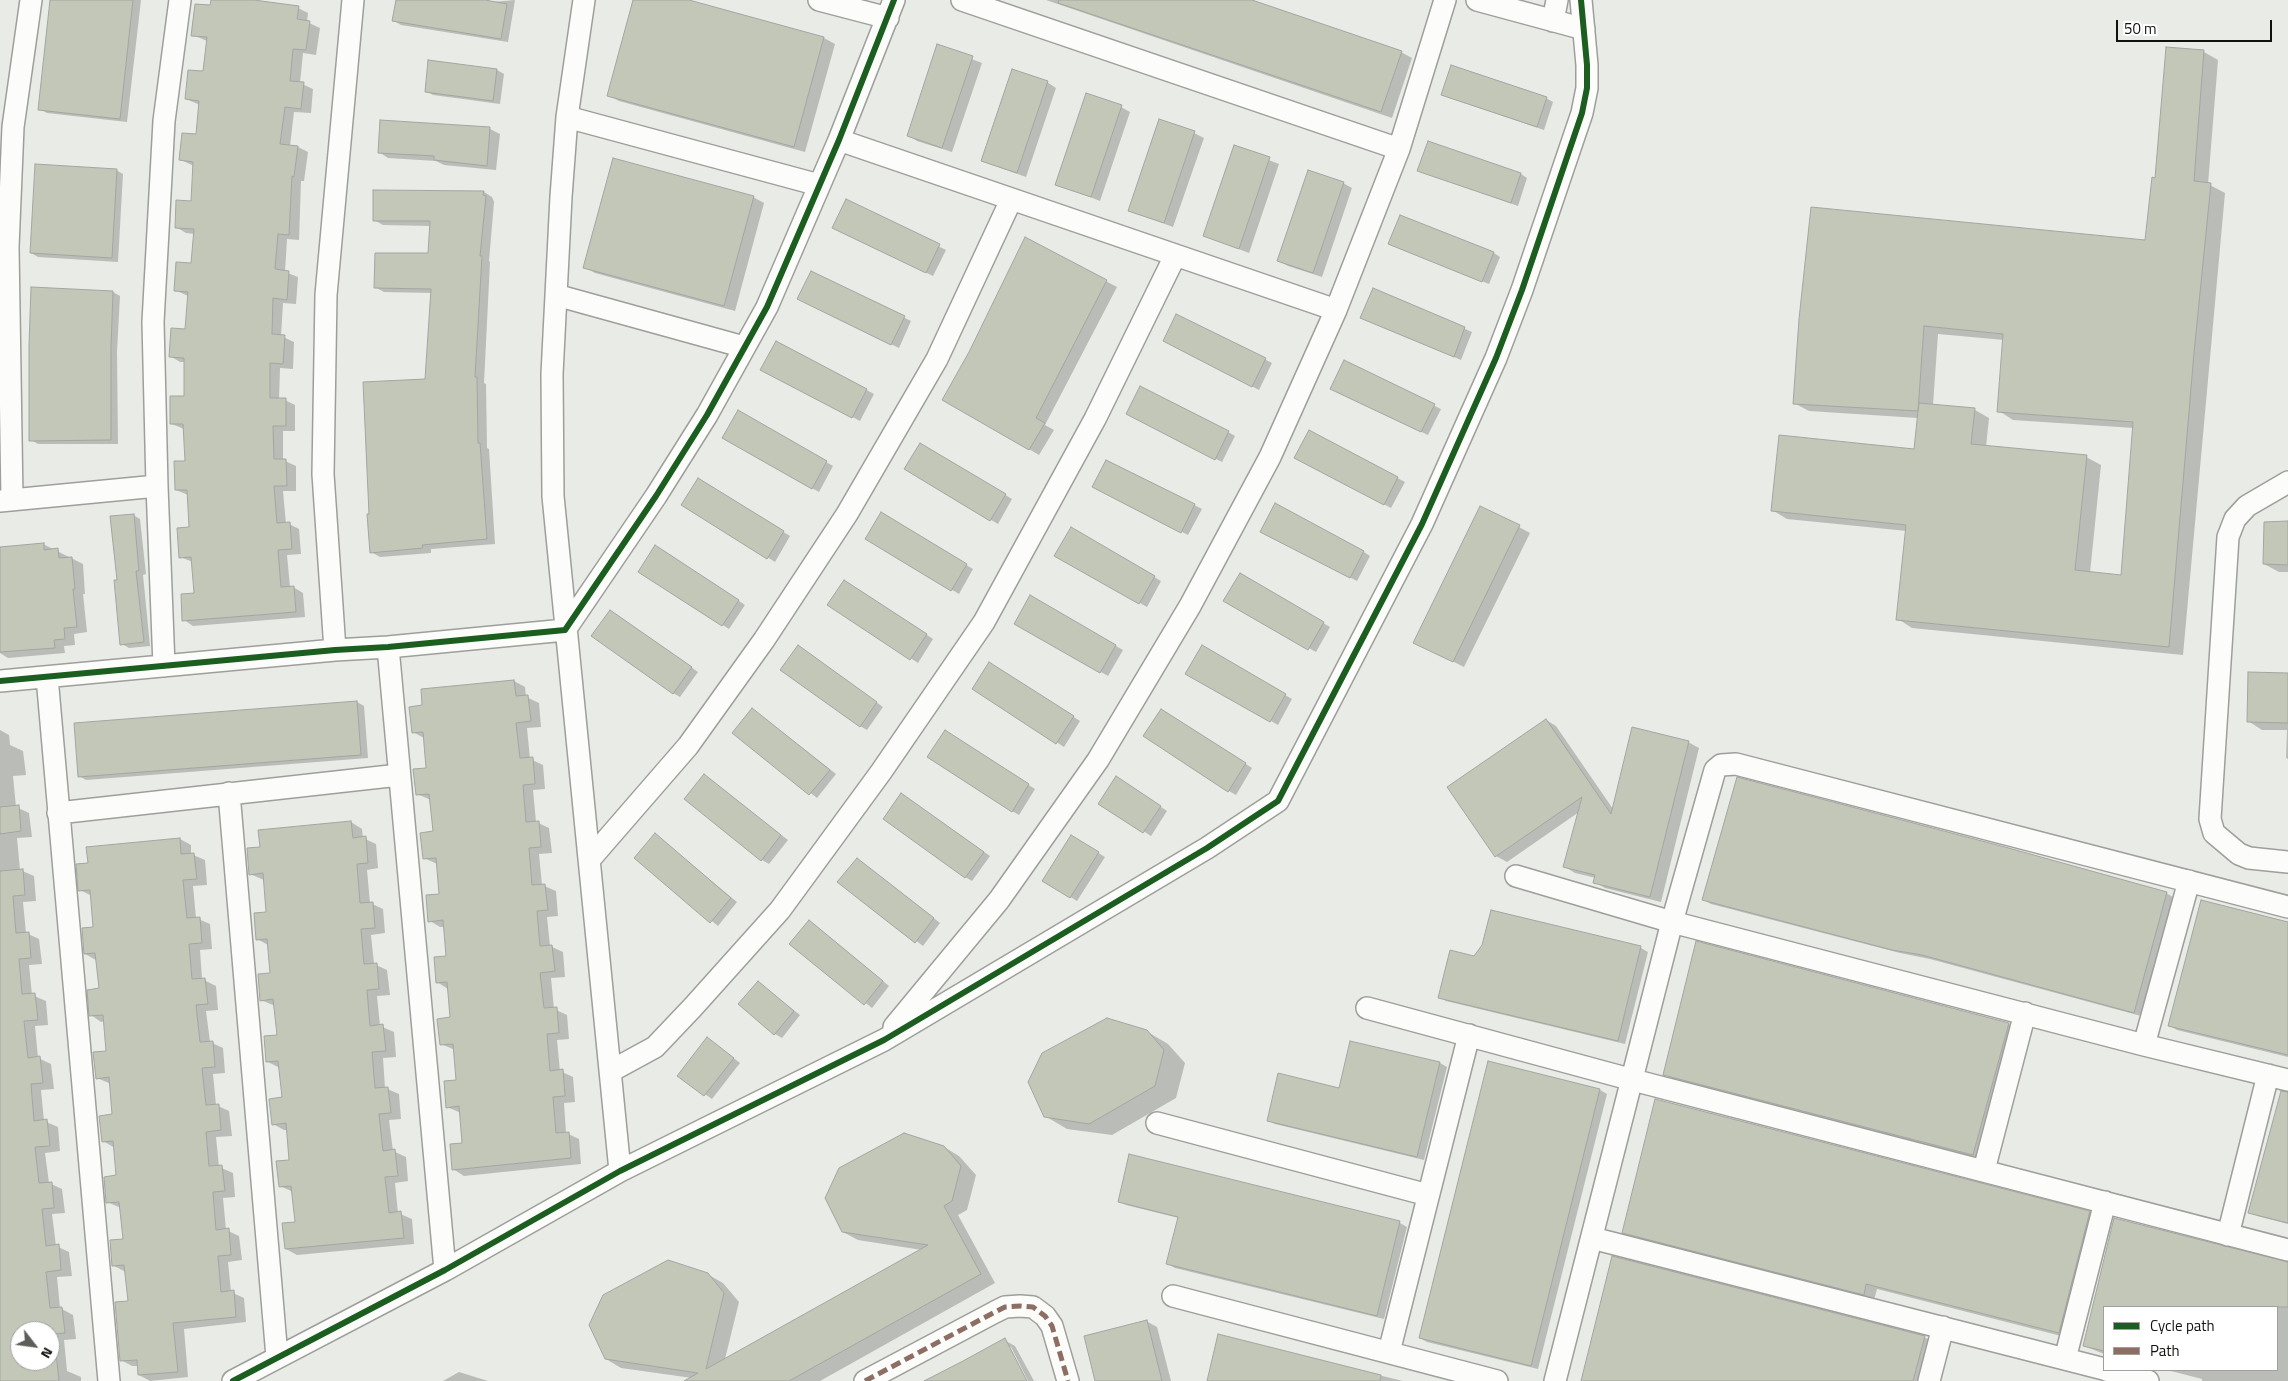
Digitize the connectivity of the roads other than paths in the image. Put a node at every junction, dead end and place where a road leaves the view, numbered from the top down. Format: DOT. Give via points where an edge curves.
graph roads {
  1 [pos="31,0"];
  2 [pos="180,0"];
  3 [pos="353,0"];
  4 [pos="584,0"];
  5 [pos="819,0"];
  6 [pos="962,0"];
  7 [pos="1445,0"];
  8 [pos="1477,0"];
  9 [pos="1557,0"];
  10 [pos="1581,0"];
  11 [pos="891,9"];
  12 [pos="1553,21"];
  13 [pos="1584,29"];
  14 [pos="568,117"];
  15 [pos="838,140"];
  16 [pos="1399,149"];
  17 [pos="819,185"];
  18 [pos="1011,200"];
  19 [pos="1175,256"];
  20 [pos="556,295"];
  21 [pos="1336,310"];
  22 [pos="744,347"];
  23 [pos="2288,482"];
  24 [pos="156,486"];
  25 [pos="6,501"];
  26 [pos="565,630"];
  27 [pos="388,647"];
  28 [pos="335,650"];
  29 [pos="164,666"];
  30 [pos="47,677"];
  31 [pos="0,681"];
  32 [pos="399,776"];
  33 [pos="229,793"];
  34 [pos="58,813"];
  35 [pos="590,859"];
  36 [pos="2288,862"];
  37 [pos="1516,876"];
  38 [pos="2189,881"];
  39 [pos="2288,907"];
  40 [pos="1672,922"];
  41 [pos="1367,1008"];
  42 [pos="2025,1013"];
  43 [pos="1469,1035"];
  44 [pos="884,1040"];
  45 [pos="2144,1045"];
  46 [pos="611,1071"];
  47 [pos="2278,1077"];
  48 [pos="1633,1080"];
  49 [pos="1157,1123"];
  50 [pos="1984,1170"];
  51 [pos="620,1171"];
  52 [pos="1428,1196"];
  53 [pos="2105,1202"];
  54 [pos="2228,1235"];
  55 [pos="1592,1238"];
  56 [pos="2288,1250"];
  57 [pos="445,1270"];
  58 [pos="1174,1296"];
  59 [pos="1943,1327"];
  60 [pos="1389,1352"];
  61 [pos="277,1357"];
  62 [pos="2065,1358"];
  63 [pos="2103,1368"];
  64 [pos="2112,1371"];
  65 [pos="109,1381"];
  66 [pos="233,1381"];
  67 [pos="865,1381"];
  68 [pos="1068,1381"];
  69 [pos="1497,1381"];
  70 [pos="1556,1381"];
  71 [pos="1929,1381"];
  72 [pos="2148,1381"];
  1 -- 25 [label="street" via="13,127 8,247"];
  2 -- 24 [label="street" via="164,121 153,322"];
  3 -- 28 [label="street" via="326,295 323,474"];
  4 -- 14 [label="street"];
  5 -- 11 [label="street"];
  6 -- 16 [label="street"];
  7 -- 16 [label="street"];
  8 -- 12 [label="street"];
  9 -- 12 [label="street"];
  10 -- 13 [label="street"];
  11 -- 15 [label="street"];
  12 -- 13 [label="street"];
  13 -- 44 [label="street" via="1587,65 1582,113 1499,350 1422,524 1278,802 1207,848"];
  14 -- 17 [label="street"];
  14 -- 20 [label="street"];
  15 -- 17 [label="street"];
  15 -- 18 [label="street"];
  16 -- 21 [label="street"];
  17 -- 22 [label="street" via="767,306"];
  18 -- 19 [label="street"];
  18 -- 35 [label="street" via="937,359 847,514 764,640 688,746"];
  19 -- 21 [label="street"];
  19 -- 46 [label="street" via="1095,419 984,622 881,772 780,910 700,1000 655,1047"];
  20 -- 22 [label="street"];
  20 -- 26 [label="street" via="552,374 553,496"];
  21 -- 44 [label="street" via="1265,465 1190,606 1098,760 999,900"];
  22 -- 26 [label="street" via="707,415 656,496"];
  23 -- 36 [label="street" via="2247,506 2235,519 2228,537 2210,819 2214,833 2239,854"];
  24 -- 25 [label="street"];
  24 -- 29 [label="street"];
  26 -- 27 [label="street"];
  26 -- 35 [label="street"];
  27 -- 28 [label="street"];
  27 -- 32 [label="street"];
  28 -- 29 [label="street"];
  29 -- 30 [label="street"];
  30 -- 31 [label="street"];
  30 -- 34 [label="street"];
  32 -- 33 [label="street"];
  32 -- 57 [label="street"];
  33 -- 34 [label="street"];
  33 -- 61 [label="street"];
  34 -- 65 [label="street"];
  35 -- 46 [label="street"];
  37 -- 40 [label="street"];
  38 -- 39 [label="street"];
  38 -- 40 [label="street" via="1727,763 1715,770"];
  38 -- 45 [label="street"];
  40 -- 42 [label="street"];
  40 -- 48 [label="street"];
  41 -- 43 [label="street"];
  42 -- 45 [label="street"];
  42 -- 50 [label="street"];
  43 -- 48 [label="street"];
  43 -- 52 [label="street"];
  44 -- 51 [label="street"];
  45 -- 47 [label="street"];
  46 -- 51 [label="street"];
  47 -- 54 [label="street"];
  48 -- 50 [label="street"];
  48 -- 55 [label="street"];
  49 -- 52 [label="street"];
  50 -- 53 [label="street"];
  51 -- 57 [label="street"];
  52 -- 60 [label="street"];
  53 -- 54 [label="street"];
  53 -- 62 [label="street"];
  54 -- 56 [label="street"];
  55 -- 59 [label="street"];
  55 -- 70 [label="street"];
  57 -- 61 [label="street"];
  58 -- 60 [label="street"];
  59 -- 62 [label="street"];
  59 -- 71 [label="street"];
  60 -- 69 [label="street"];
  61 -- 66 [label="street"];
  62 -- 63 [label="street"];
  64 -- 72 [label="street"];
  67 -- 68 [label="street" via="1005,1307 1020,1306 1033,1308 1052,1326"];
}
